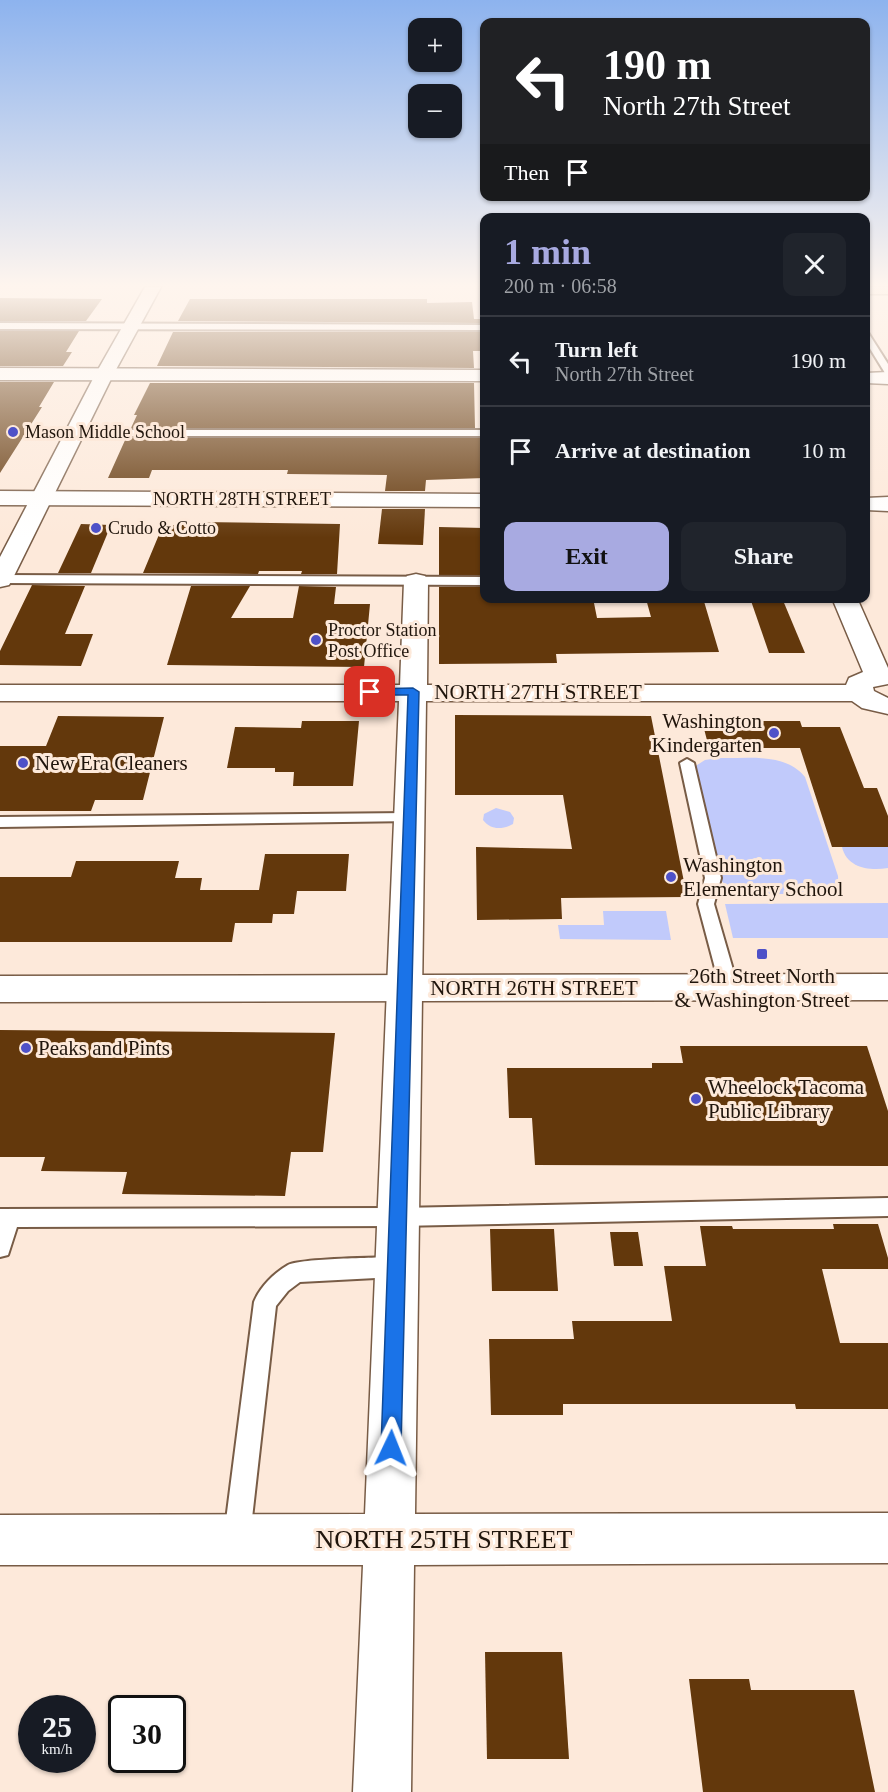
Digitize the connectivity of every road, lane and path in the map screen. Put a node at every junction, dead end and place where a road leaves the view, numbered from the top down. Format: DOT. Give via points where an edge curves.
graph roads {
  1 [pos="106,371"];
  2 [pos="0,374"];
  3 [pos="104,375"];
  4 [pos="480,376"];
  5 [pos="870,378"];
  6 [pos="888,378"];
  7 [pos="75,433"];
  8 [pos="480,433"];
  9 [pos="0,498"];
  10 [pos="41,498"];
  11 [pos="480,501"];
  12 [pos="870,504"];
  13 [pos="888,504"];
  14 [pos="0,580"];
  15 [pos="416,580"];
  16 [pos="480,581"];
  17 [pos="846,603"];
  18 [pos="875,683"];
  19 [pos="413,692"];
  20 [pos="0,693"];
  21 [pos="888,706"];
  22 [pos="687,763"];
  23 [pos="409,818"];
  24 [pos="0,822"];
  25 [pos="729,987"];
  26 [pos="888,987"];
  27 [pos="405,988"];
  28 [pos="0,989"];
  29 [pos="888,1207"];
  30 [pos="398,1217"];
  31 [pos="4,1218"];
  32 [pos="0,1248"];
  33 [pos="396,1267"];
  34 [pos="888,1538"];
  35 [pos="388,1539"];
  36 [pos="0,1540"];
  37 [pos="237,1540"];
  38 [pos="382,1792"];
  1 -- 3 [label="street"];
  2 -- 3 [label="street"];
  3 -- 4 [label="street"];
  3 -- 7 [label="street"];
  5 -- 6 [label="street"];
  7 -- 8 [label="lane"];
  7 -- 10 [label="street"];
  9 -- 10 [label="street, NORTH 28TH STREET"];
  10 -- 11 [label="street, NORTH 28TH STREET"];
  10 -- 14 [label="street"];
  12 -- 13 [label="street"];
  14 -- 15 [label="lane"];
  15 -- 16 [label="lane"];
  15 -- 19 [label="street"];
  17 -- 18 [label="street"];
  18 -- 19 [label="street, NORTH 27TH STREET"];
  18 -- 21 [label="street" via="869,701"];
  19 -- 20 [label="street, NORTH 27TH STREET"];
  19 -- 23 [label="street"];
  22 -- 25 [label="lane" via="713,878 706,904"];
  23 -- 24 [label="lane"];
  23 -- 27 [label="street"];
  25 -- 26 [label="street, NORTH 26TH STREET"];
  25 -- 27 [label="street, NORTH 26TH STREET"];
  27 -- 28 [label="street, NORTH 26TH STREET"];
  27 -- 30 [label="street"];
  29 -- 30 [label="lane"];
  30 -- 31 [label="lane"];
  30 -- 33 [label="street"];
  31 -- 32 [label="lane"];
  33 -- 35 [label="street"];
  33 -- 37 [label="lane" via="296,1272 265,1302"];
  34 -- 35 [label="street, NORTH 25TH STREET"];
  35 -- 37 [label="street, NORTH 25TH STREET"];
  35 -- 38 [label="street"];
  36 -- 37 [label="street, NORTH 25TH STREET"];
}
